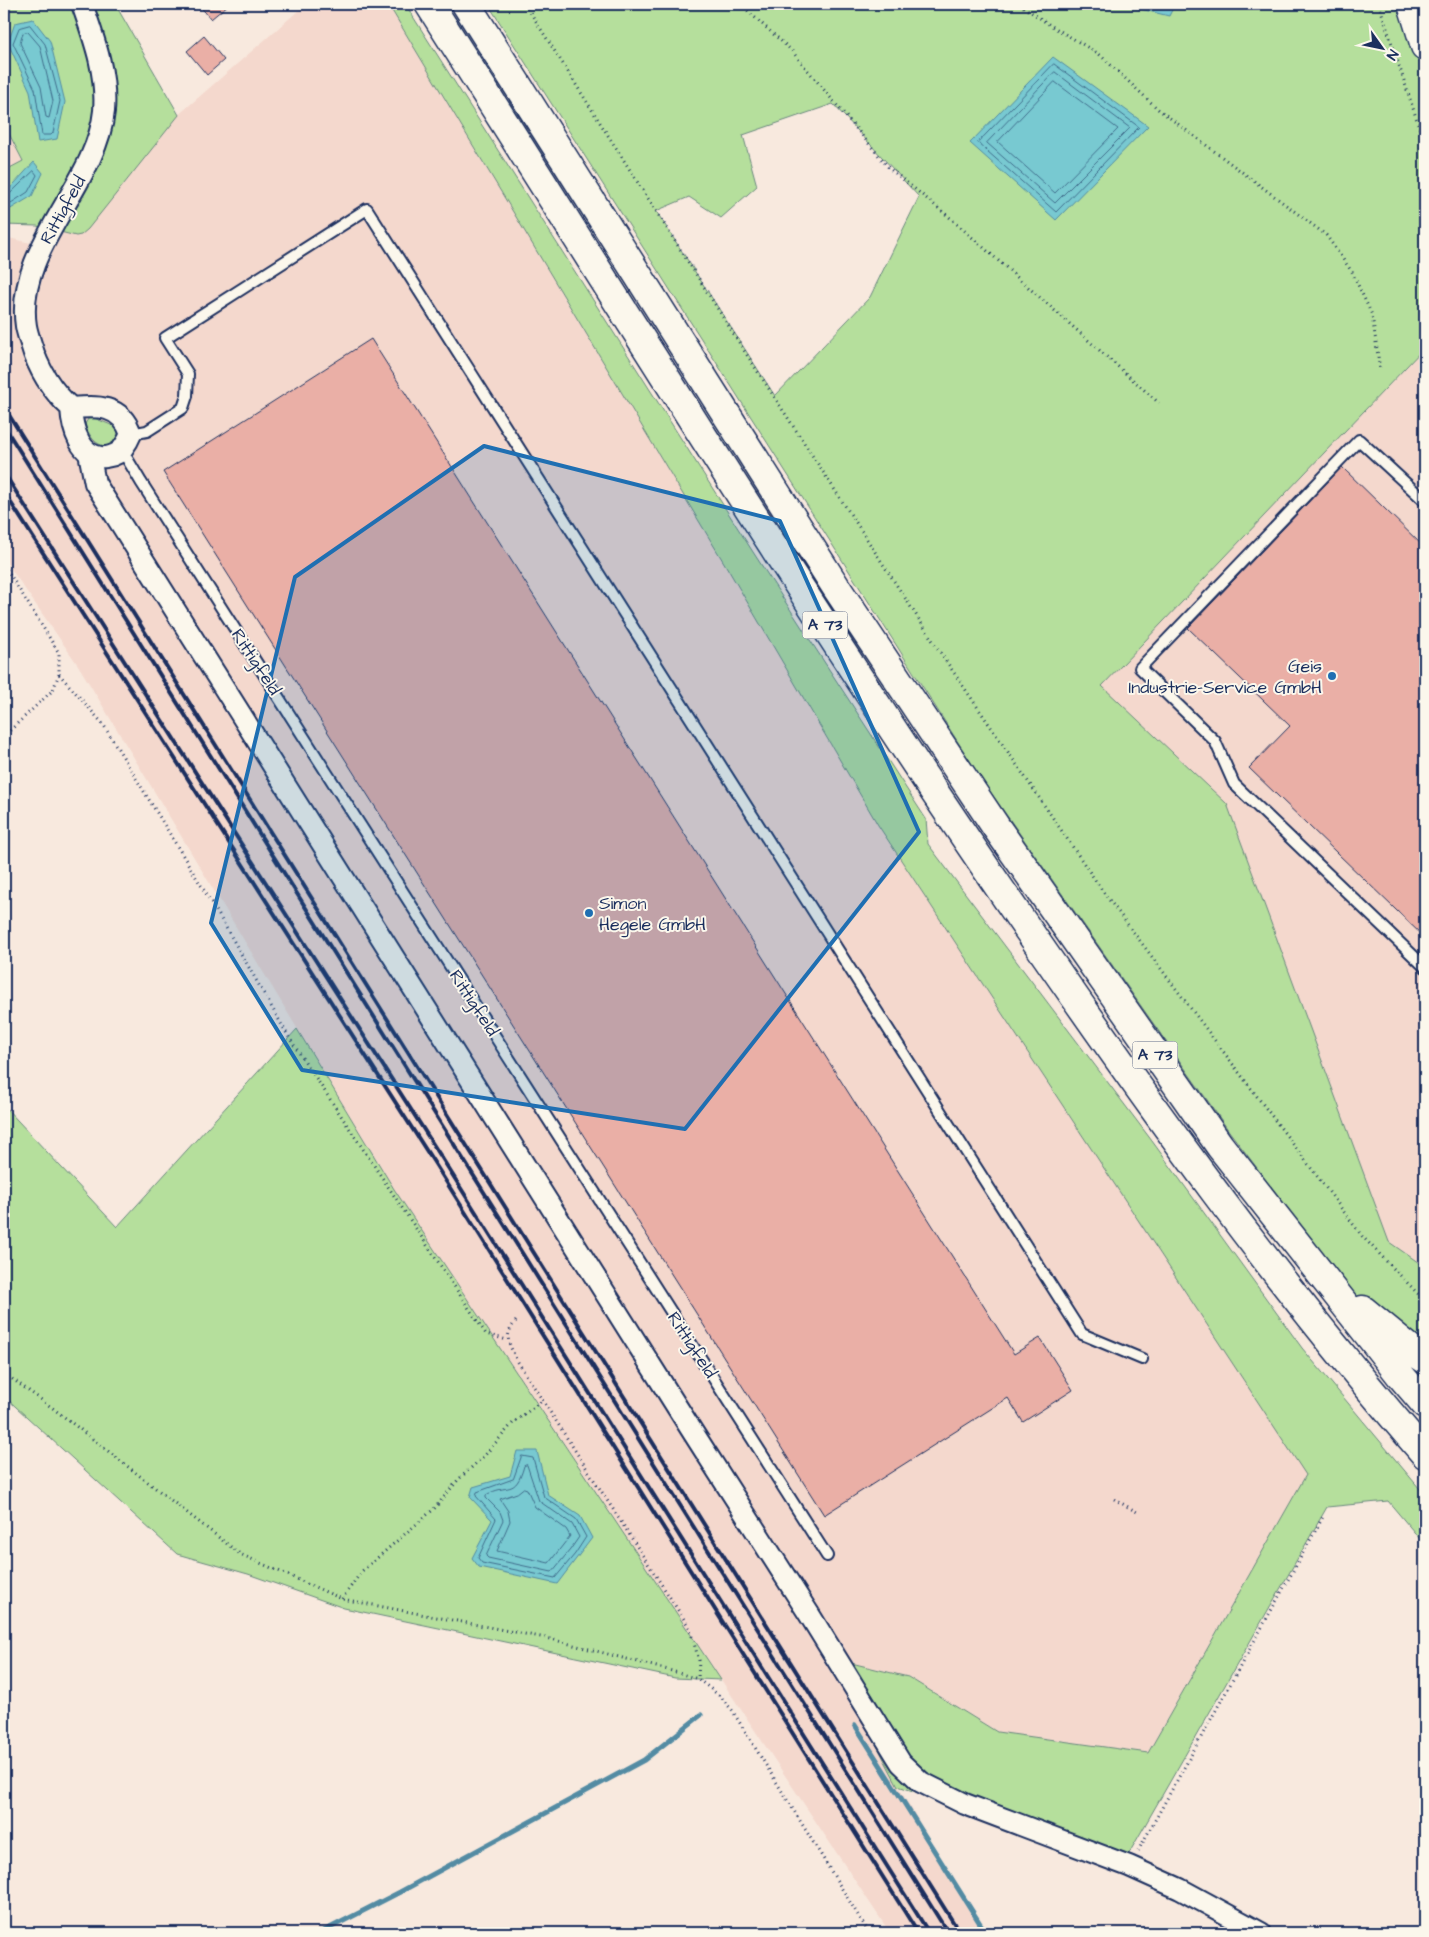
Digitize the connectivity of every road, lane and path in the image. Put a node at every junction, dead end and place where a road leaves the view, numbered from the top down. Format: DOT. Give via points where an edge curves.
graph roads {
  1 [pos="82,4"];
  2 [pos="429,4"];
  3 [pos="466,4"];
  4 [pos="525,4"];
  5 [pos="740,4"];
  6 [pos="1019,4"];
  7 [pos="1379,4"];
  8 [pos="1412,4"];
  9 [pos="1425,46"];
  10 [pos="1425,145"];
  11 [pos="1380,370"];
  12 [pos="1159,403"];
  13 [pos="71,408"];
  14 [pos="127,442"];
  15 [pos="89,453"];
  16 [pos="1425,501"];
  17 [pos="4,565"];
  18 [pos="59,674"];
  19 [pos="4,736"];
  20 [pos="1425,967"];
  21 [pos="1323,1277"];
  22 [pos="1425,1301"];
  23 [pos="516,1321"];
  24 [pos="507,1340"];
  25 [pos="1142,1359"];
  26 [pos="1425,1359"];
  27 [pos="4,1373"];
  28 [pos="543,1400"];
  29 [pos="1425,1404"];
  30 [pos="1425,1454"];
  31 [pos="1114,1499"];
  32 [pos="1137,1512"];
  33 [pos="1324,1515"];
  34 [pos="827,1556"];
  35 [pos="342,1599"];
  36 [pos="698,1679"];
  37 [pos="1129,1866"];
  38 [pos="869,1933"];
  39 [pos="1262,1933"];
  1 -- 13 [label="street, Rittigfeld" via="98,50 104,80 104,112 97,142 86,168 37,257 26,302 26,326 34,355 43,375"];
  2 -- 30 [label="main road, A 73" via="743,498 1000,889 1188,1156 1372,1393"];
  3 -- 21 [label="main road, A 73" via="836,586 990,819 1220,1146"];
  4 -- 22 [label="path" via="946,661 1104,894 1362,1236"];
  5 -- 12 [label="path" via="790,50 889,168"];
  6 -- 11 [label="path" via="1100,54 1158,109 1326,235 1352,272 1372,315"];
  7 -- 10 [label="path"];
  8 -- 9 [label="main road"];
  13 -- 14 [label="street, Rittigfeld" via="93,406 110,409 128,425"];
  13 -- 15 [label="street" via="78,440"];
  14 -- 15 [label="street" via="111,456"];
  14 -- 25 [label="lane" via="183,408 188,374 165,338 367,209 1082,1334"];
  14 -- 34 [label="lane, Rittigfeld" via="141,482"];
  15 -- 37 [label="street" via="94,483 901,1763 921,1782 965,1804"];
  16 -- 20 [label="lane" via="1359,440 1140,668 1215,742 1234,784"];
  17 -- 18 [label="path" via="59,653"];
  18 -- 19 [label="path" via="53,690"];
  18 -- 24 [label="path" via="103,724 290,1039 486,1334"];
  21 -- 26 [label="main road"];
  21 -- 29 [label="main road, A 73"];
  23 -- 24 [label="path"];
  24 -- 28 [label="path"];
  27 -- 35 [label="path" via="54,1408 240,1554"];
  28 -- 35 [label="path" via="513,1423 434,1509 362,1571"];
  28 -- 36 [label="path" via="689,1627 699,1660"];
  31 -- 32 [label="path"];
  33 -- 37 [label="path"];
  35 -- 36 [label="path" via="551,1639"];
  36 -- 38 [label="path" via="722,1697 732,1710"];
  37 -- 39 [label="street"];
}
